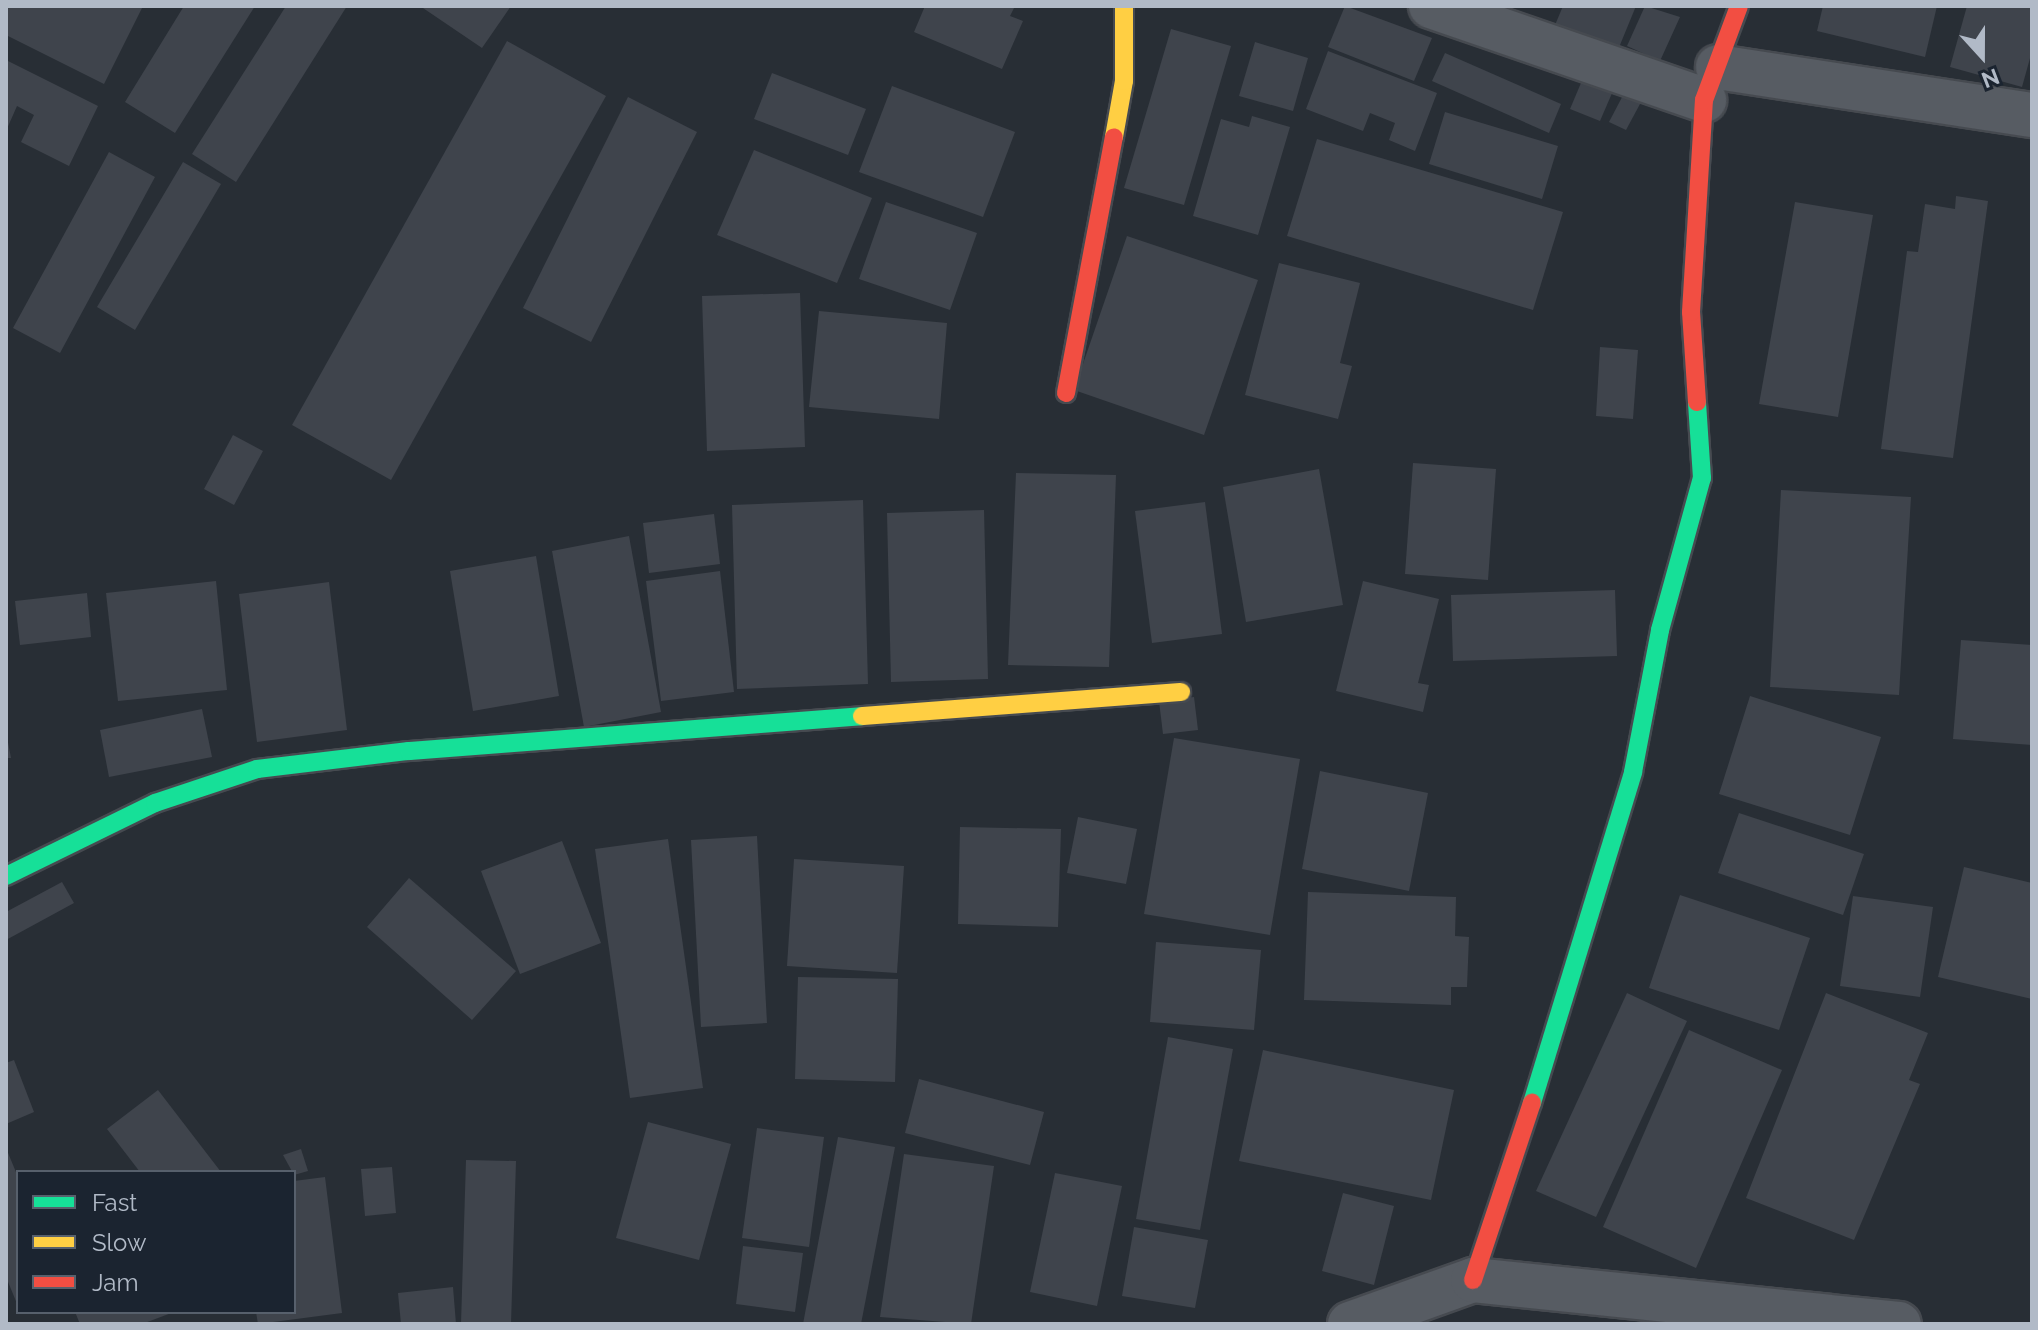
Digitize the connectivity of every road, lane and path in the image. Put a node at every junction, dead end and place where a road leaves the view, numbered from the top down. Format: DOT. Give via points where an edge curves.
graph roads {
  1 [pos="1124,6"];
  2 [pos="1431,6"];
  3 [pos="1739,6"];
  4 [pos="1711,84"];
  5 [pos="2032,115"];
  6 [pos="1066,393"];
  7 [pos="1181,692"];
  8 [pos="6,876"];
  9 [pos="1473,1280"];
  10 [pos="1891,1323"];
  11 [pos="1350,1324"];
  1 -- 6 [label="street" via="1124,81"];
  2 -- 4 [label="street"];
  3 -- 4 [label="street"];
  4 -- 5 [label="street"];
  4 -- 9 [label="street" via="1691,312 1702,478 1660,630 1633,772 1559,1023"];
  7 -- 8 [label="street" via="409,751 257,769 155,803"];
  9 -- 10 [label="street"];
  9 -- 11 [label="street"];
}
